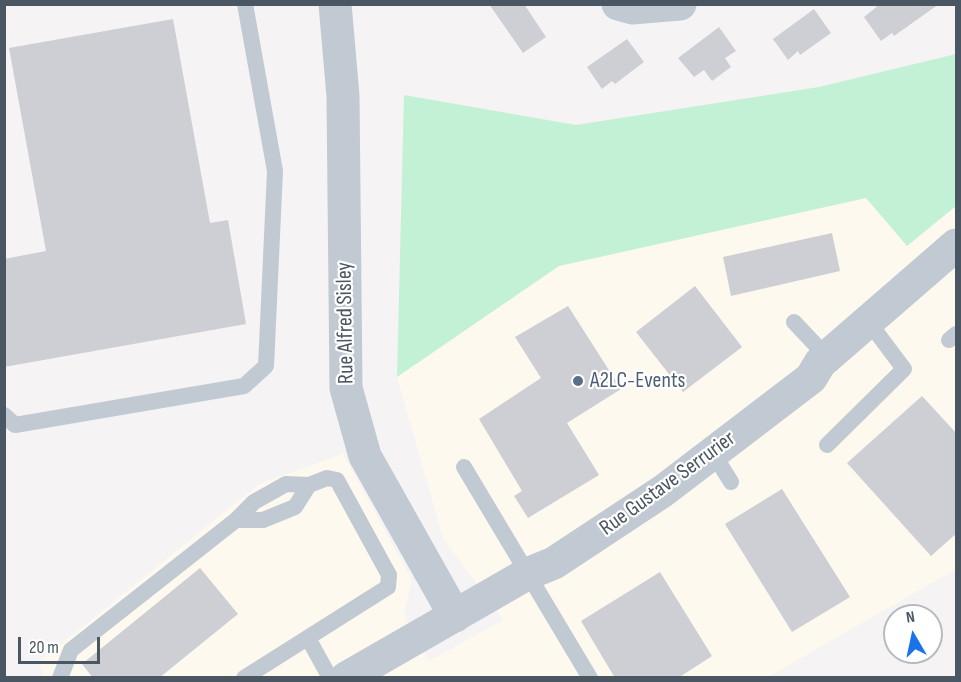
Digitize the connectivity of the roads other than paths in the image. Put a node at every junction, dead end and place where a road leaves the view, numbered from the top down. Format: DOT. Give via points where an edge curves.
graph roads {
  1 [pos="245,4"];
  2 [pos="335,4"];
  3 [pos="618,4"];
  4 [pos="680,4"];
  5 [pos="957,245"];
  6 [pos="868,321"];
  7 [pos="794,322"];
  8 [pos="827,357"];
  9 [pos="4,415"];
  10 [pos="827,445"];
  11 [pos="713,453"];
  12 [pos="464,467"];
  13 [pos="731,482"];
  14 [pos="309,485"];
  15 [pos="236,520"];
  16 [pos="526,574"];
  17 [pos="455,616"];
  18 [pos="308,638"];
  19 [pos="60,678"];
  20 [pos="244,678"];
  21 [pos="330,678"];
  22 [pos="346,678"];
  23 [pos="590,678"];
  1 -- 9 [label="lane" via="275,171 266,366 244,386 15,425"];
  2 -- 17 [label="street, Rue Alfred Sisley" via="343,96 346,388 365,456"];
  3 -- 4 [label="street" via="632,8"];
  5 -- 6 [label="street, Rue Gustave Serrurier"];
  6 -- 8 [label="street, Rue Gustave Serrurier"];
  6 -- 10 [label="lane" via="904,369"];
  7 -- 8 [label="lane"];
  8 -- 11 [label="street, Rue Gustave Serrurier" via="811,378"];
  11 -- 13 [label="lane"];
  11 -- 16 [label="street, Rue Gustave Serrurier" via="612,526 554,563"];
  12 -- 16 [label="lane"];
  14 -- 15 [label="lane" via="286,484 254,502"];
  14 -- 15 [label="lane" via="295,507 263,520"];
  14 -- 18 [label="lane" via="327,478 337,480 389,575 388,587"];
  15 -- 19 [label="lane" via="71,650"];
  16 -- 17 [label="street, Rue Gustave Serrurier"];
  16 -- 23 [label="lane"];
  17 -- 22 [label="street, Rue Gustave Serrurier"];
  18 -- 20 [label="lane"];
  18 -- 21 [label="lane"];
}
